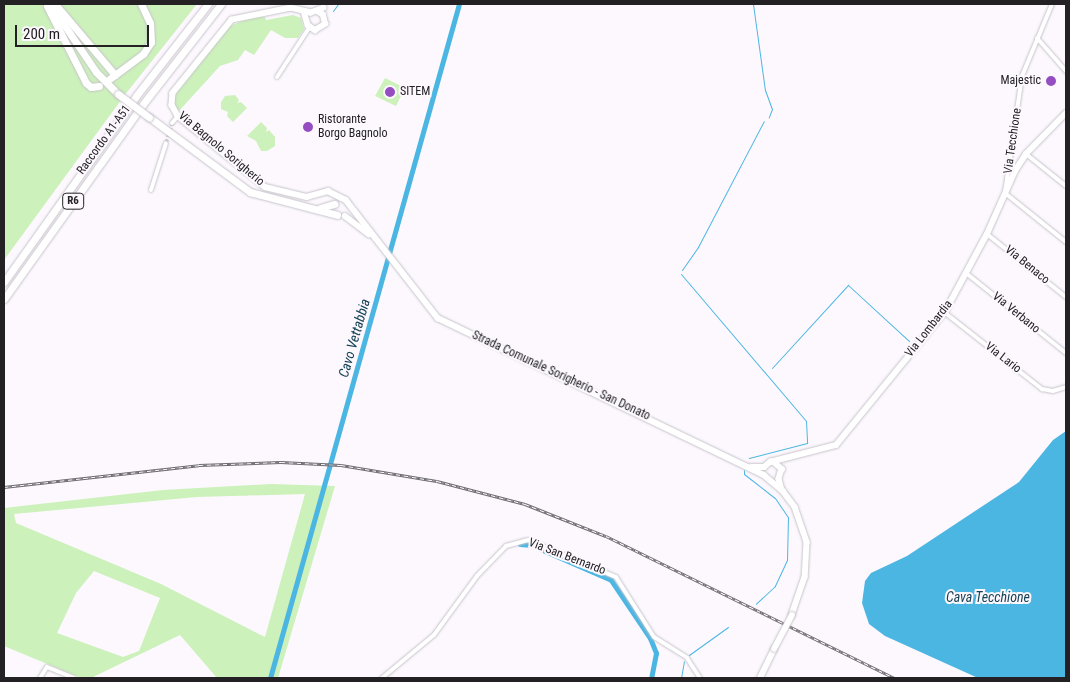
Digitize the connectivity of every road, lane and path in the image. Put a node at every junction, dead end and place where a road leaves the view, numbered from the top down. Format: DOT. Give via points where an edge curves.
graph roads {
  1 [pos="46,4"];
  2 [pos="50,4"];
  3 [pos="55,4"];
  4 [pos="141,4"];
  5 [pos="208,4"];
  6 [pos="221,4"];
  7 [pos="1052,4"];
  8 [pos="321,10"];
  9 [pos="304,11"];
  10 [pos="306,19"];
  11 [pos="310,28"];
  12 [pos="1037,38"];
  13 [pos="1066,71"];
  14 [pos="115,75"];
  15 [pos="277,78"];
  16 [pos="108,80"];
  17 [pos="99,86"];
  18 [pos="1066,113"];
  19 [pos="178,116"];
  20 [pos="172,123"];
  21 [pos="166,143"];
  22 [pos="1026,154"];
  23 [pos="1066,186"];
  24 [pos="151,190"];
  25 [pos="331,192"];
  26 [pos="1006,193"];
  27 [pos="342,199"];
  28 [pos="334,204"];
  29 [pos="350,205"];
  30 [pos="312,207"];
  31 [pos="336,215"];
  32 [pos="345,216"];
  33 [pos="988,234"];
  34 [pos="377,241"];
  35 [pos="1066,242"];
  36 [pos="966,273"];
  37 [pos="4,282"];
  38 [pos="1066,297"];
  39 [pos="4,299"];
  40 [pos="944,312"];
  41 [pos="1066,353"];
  42 [pos="1066,387"];
  43 [pos="789,459"];
  44 [pos="774,462"];
  45 [pos="751,467"];
  46 [pos="764,467"];
  47 [pos="781,467"];
  48 [pos="766,477"];
  49 [pos="779,478"];
  50 [pos="782,491"];
  51 [pos="40,678"];
  52 [pos="74,678"];
  53 [pos="382,678"];
  54 [pos="700,678"];
  55 [pos="760,678"];
  1 -- 17 [label="highway" via="86,83 91,87"];
  2 -- 30 [label="highway, bridge" via="96,72 118,94 250,192"];
  3 -- 14 [label="highway"];
  4 -- 14 [label="highway" via="150,23 151,42 143,54"];
  5 -- 37 [label="highway, Raccordo A1-A51 / R6" via="135,97"];
  6 -- 39 [label="highway, Raccordo A1-A51 / R6" via="143,104"];
  7 -- 12 [label="street, Via Tecchione"];
  8 -- 9 [label="street, Via Bagnolo Sorigherio"];
  8 -- 10 [label="street"];
  8 -- 11 [label="street" via="323,26 318,30"];
  9 -- 10 [label="street"];
  9 -- 19 [label="street, Via Bagnolo Sorigherio" via="291,8 260,12 227,23 206,56 173,93 172,105"];
  10 -- 11 [label="street"];
  11 -- 15 [label="street"];
  12 -- 13 [label="street"];
  12 -- 26 [label="street, Via Tecchione" via="1022,76"];
  14 -- 16 [label="highway"];
  18 -- 22 [label="street, Via Lombardia"];
  19 -- 20 [label="street"];
  19 -- 25 [label="street, Via Bagnolo Sorigherio" via="265,187 303,196"];
  21 -- 24 [label="street"];
  22 -- 23 [label="street"];
  22 -- 26 [label="street, Via Lombardia"];
  25 -- 27 [label="street"];
  25 -- 28 [label="street"];
  26 -- 33 [label="street, Via Lombardia"];
  26 -- 35 [label="street"];
  27 -- 28 [label="street"];
  27 -- 29 [label="street, Strada Comunale Sorigherio - San Donato"];
  28 -- 30 [label="highway"];
  28 -- 31 [label="street"];
  29 -- 32 [label="street"];
  29 -- 34 [label="street, Strada Comunale Sorigherio - San Donato"];
  30 -- 31 [label="highway"];
  31 -- 32 [label="street"];
  32 -- 34 [label="street"];
  33 -- 36 [label="street, Via Lombardia"];
  33 -- 38 [label="street, Via Benaco"];
  34 -- 45 [label="street, Strada Comunale Sorigherio - San Donato" via="438,318"];
  36 -- 40 [label="street, Via Lombardia"];
  36 -- 41 [label="street, Via Verbano"];
  40 -- 42 [label="street, Via Lario" via="1042,389 1053,391"];
  40 -- 43 [label="street, Via Lombardia" via="836,444"];
  43 -- 44 [label="street, Via Lombardia"];
  43 -- 47 [label="street, Via Lombardia"];
  44 -- 46 [label="street, Via Lombardia"];
  44 -- 47 [label="street"];
  45 -- 46 [label="street"];
  45 -- 48 [label="street, Strada Comunale Sorigherio - San Donato"];
  46 -- 48 [label="street"];
  47 -- 49 [label="street"];
  48 -- 49 [label="street"];
  48 -- 50 [label="street, Strada Comunale Sorigherio - San Donato"];
  49 -- 50 [label="street"];
  50 -- 55 [label="street, bridge" via="797,511 807,542 804,582 792,615"];
  51 -- 52 [label="street" via="47,667"];
  53 -- 54 [label="street, Via San Bernardo" via="434,635 477,576 506,546 524,540 616,577 654,637 687,658"];
}
